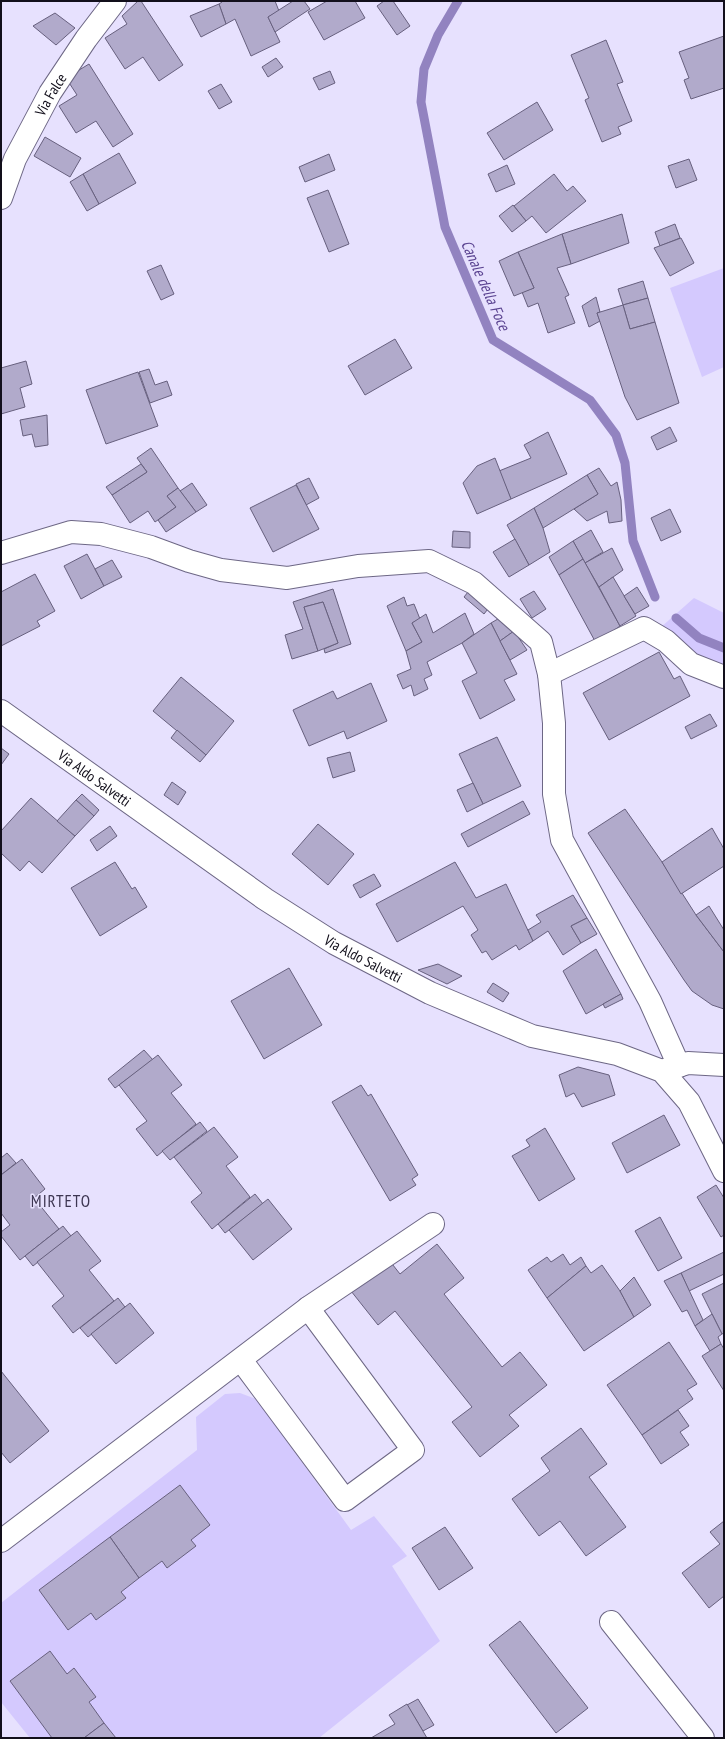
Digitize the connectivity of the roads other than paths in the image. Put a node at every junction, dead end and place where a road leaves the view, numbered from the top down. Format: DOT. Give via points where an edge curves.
graph roads {
  1 [pos="115,1"];
  2 [pos="1,198"];
  3 [pos="1,553"];
  4 [pos="549,674"];
  5 [pos="724,677"];
  6 [pos="1,711"];
  7 [pos="724,1065"];
  8 [pos="670,1068"];
  9 [pos="724,1171"];
  10 [pos="432,1224"];
  11 [pos="308,1308"];
  12 [pos="241,1360"];
  13 [pos="1,1541"];
  14 [pos="611,1622"];
  15 [pos="703,1738"];
  1 -- 2 [label="street, Via Falce" via="50,93 15,159"];
  3 -- 4 [label="street" via="71,532 101,534 221,570 287,578 358,566 429,561 474,583 541,642"];
  4 -- 5 [label="street" via="644,628 666,641 691,664"];
  4 -- 8 [label="street" via="554,723 554,794 562,840 650,1002"];
  6 -- 8 [label="street, Via Aldo Salvetti" via="265,899 334,943 430,993 532,1036"];
  7 -- 8 [label="street" via="688,1063"];
  8 -- 9 [label="street, Via Aldo Salvetti"];
  10 -- 11 [label="street"];
  11 -- 12 [label="street"];
  11 -- 12 [label="street" via="413,1450 345,1500"];
  12 -- 13 [label="street"];
  14 -- 15 [label="street"];
}
